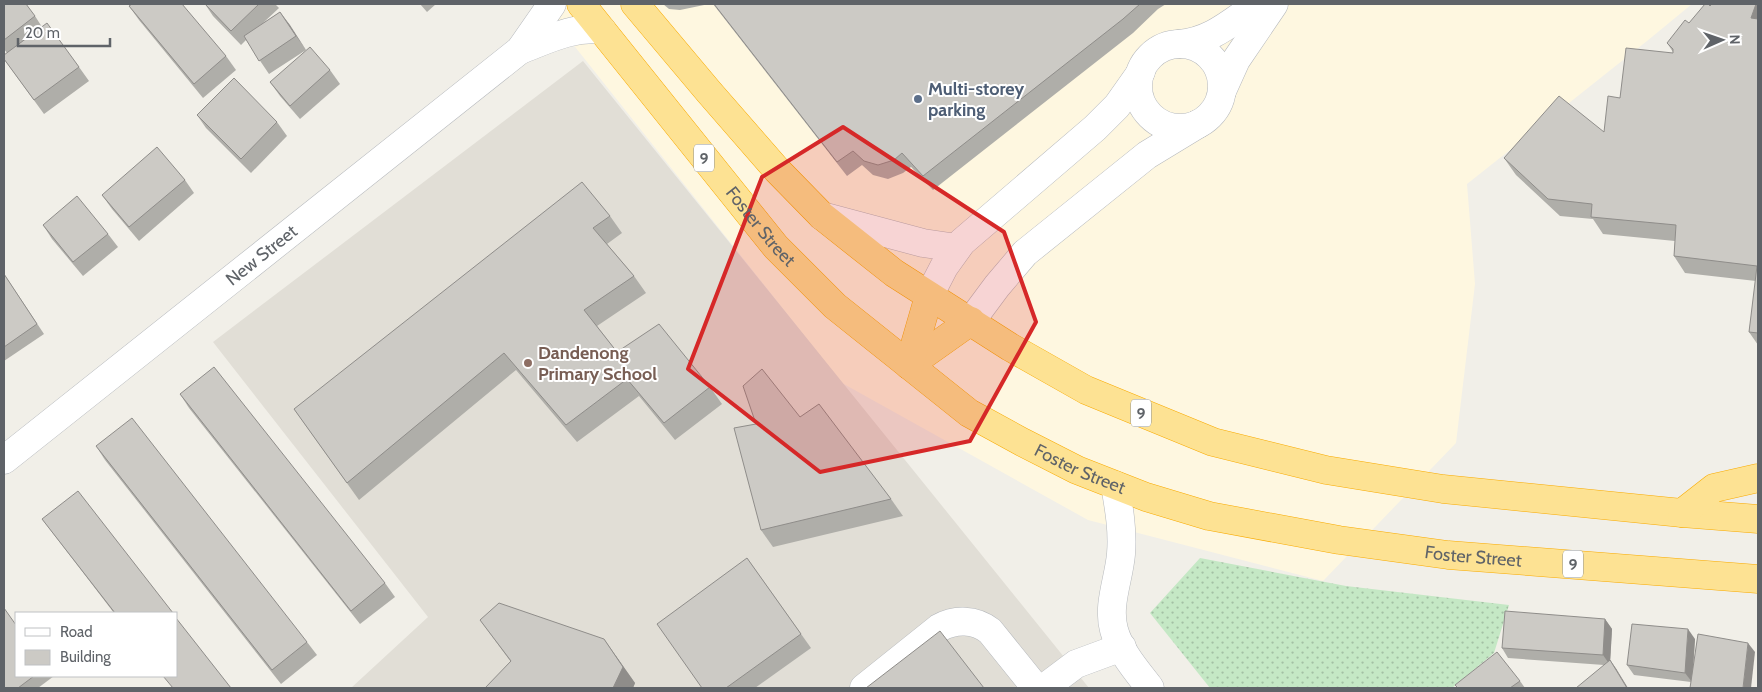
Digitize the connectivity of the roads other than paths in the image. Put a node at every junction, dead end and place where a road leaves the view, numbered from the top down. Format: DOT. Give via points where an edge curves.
graph roads {
  1 [pos="552,4"];
  2 [pos="581,4"];
  3 [pos="635,4"];
  4 [pos="1258,4"];
  5 [pos="1274,4"];
  6 [pos="602,30"];
  7 [pos="1177,44"];
  8 [pos="520,50"];
  9 [pos="1141,72"];
  10 [pos="1222,91"];
  11 [pos="1198,124"];
  12 [pos="822,216"];
  13 [pos="957,248"];
  14 [pos="929,296"];
  15 [pos="971,321"];
  16 [pos="908,365"];
  17 [pos="4,460"];
  18 [pos="1758,478"];
  19 [pos="1116,485"];
  20 [pos="1682,513"];
  21 [pos="1758,519"];
  22 [pos="1758,579"];
  23 [pos="1122,647"];
  24 [pos="864,688"];
  25 [pos="1036,688"];
  26 [pos="1044,688"];
  27 [pos="1150,688"];
  1 -- 8 [label="street, New Street"];
  2 -- 6 [label="highway, Foster Street / 9"];
  3 -- 12 [label="highway, 9" via="777,170"];
  4 -- 7 [label="street" via="1209,37"];
  5 -- 10 [label="street" via="1236,60"];
  6 -- 8 [label="street, New Street" via="580,29"];
  6 -- 16 [label="highway, Foster Street / 9" via="776,247 835,306"];
  7 -- 9 [label="street" via="1156,52"];
  7 -- 10 [label="street" via="1191,45 1208,54 1220,71"];
  8 -- 17 [label="street, New Street"];
  9 -- 11 [label="street" via="1141,99 1152,117 1170,127"];
  9 -- 13 [label="street" via="1108,116"];
  10 -- 11 [label="street" via="1215,109"];
  11 -- 15 [label="street" via="1147,155 1025,253"];
  12 -- 13 [label="street" via="923,243"];
  12 -- 14 [label="highway, 9" via="894,273"];
  13 -- 14 [label="street"];
  14 -- 15 [label="highway, 9"];
  14 -- 16 [label="highway"];
  15 -- 16 [label="highway"];
  15 -- 20 [label="highway, 9" via="1086,390 1213,442 1326,470 1443,489"];
  16 -- 19 [label="highway, Foster Street / 9" via="969,412 1077,470"];
  18 -- 20 [label="highway" via="1714,488"];
  19 -- 22 [label="highway, Foster Street / 9" via="1209,516 1339,540 1448,555"];
  19 -- 23 [label="street" via="1122,546 1112,610 1113,628"];
  20 -- 21 [label="highway, 9"];
  23 -- 26 [label="street" via="1076,664"];
  23 -- 27 [label="street"];
  24 -- 25 [label="street" via="939,628 963,622 983,626 990,632"];
}
